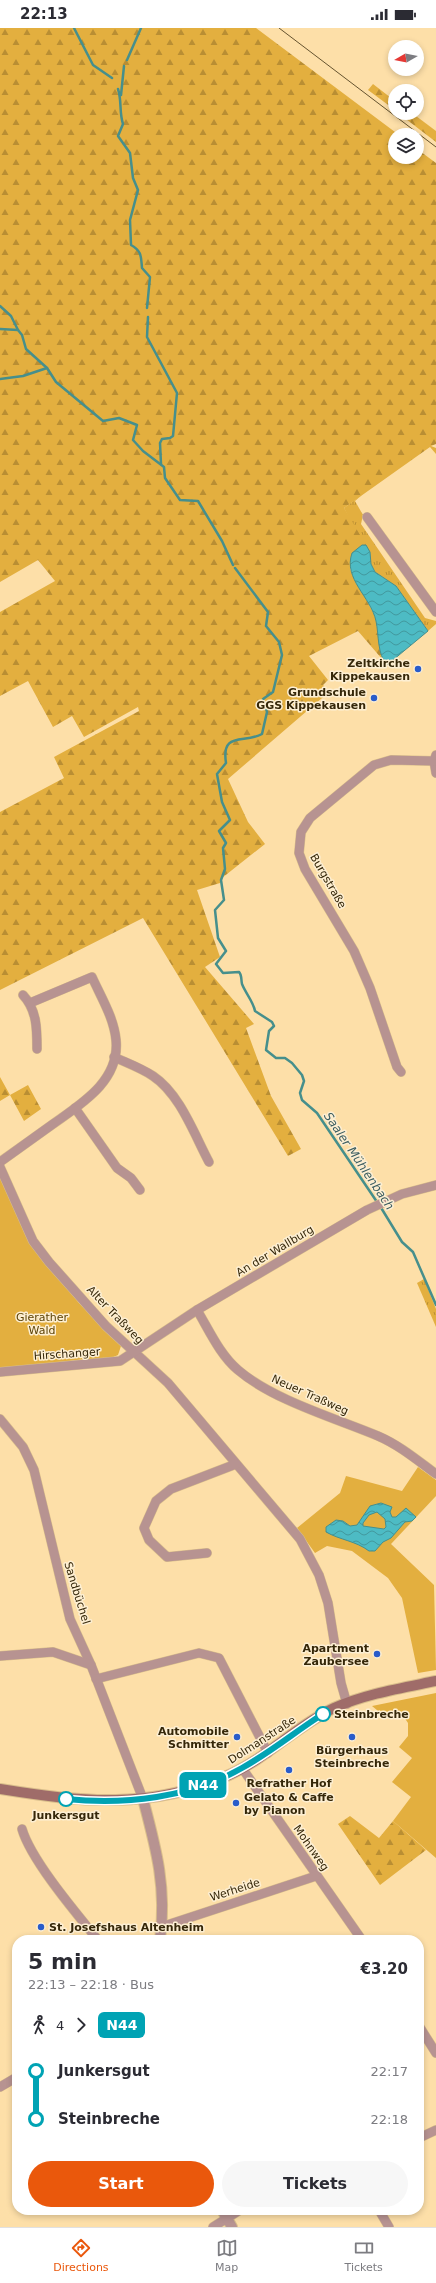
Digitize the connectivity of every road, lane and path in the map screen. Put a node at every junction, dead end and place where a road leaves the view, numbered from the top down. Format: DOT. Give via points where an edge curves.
graph roads {
  1 [pos="367,517"];
  2 [pos="436,612"];
  3 [pos="435,758"];
  4 [pos="436,772"];
  5 [pos="23,996"];
  6 [pos="30,1003"];
  7 [pos="37,1049"];
  8 [pos="114,1057"];
  9 [pos="401,1072"];
  10 [pos="75,1108"];
  11 [pos="0,1162"];
  12 [pos="209,1162"];
  13 [pos="0,1167"];
  14 [pos="436,1185"];
  15 [pos="140,1190"];
  16 [pos="197,1310"];
  17 [pos="134,1353"];
  18 [pos="0,1372"];
  19 [pos="0,1420"];
  20 [pos="236,1464"];
  21 [pos="436,1474"];
  22 [pos="207,1553"];
  23 [pos="0,1656"];
  24 [pos="91,1665"];
  25 [pos="96,1679"];
  26 [pos="436,1682"];
  27 [pos="347,1704"];
  28 [pos="268,1753"];
  29 [pos="242,1768"];
  30 [pos="0,1789"];
  31 [pos="142,1799"];
  32 [pos="22,1829"];
  33 [pos="316,1876"];
  34 [pos="161,1927"];
  35 [pos="94,1935"];
  36 [pos="160,1935"];
  37 [pos="358,1935"];
  38 [pos="424,2034"];
  39 [pos="436,2053"];
  40 [pos="12,2080"];
  41 [pos="0,2088"];
  42 [pos="436,2130"];
  43 [pos="424,2136"];
  44 [pos="223,2215"];
  45 [pos="225,2215"];
  46 [pos="382,2215"];
  47 [pos="213,2227"];
  48 [pos="232,2227"];
  49 [pos="389,2227"];
  1 -- 2 [label="street"];
  3 -- 4 [label="street"];
  3 -- 9 [label="street, Burgstraße" via="391,760 374,764 310,818 304,825 298,841 305,869 340,924 364,972 397,1067"];
  5 -- 6 [label="street"];
  6 -- 7 [label="street" via="37,1025"];
  6 -- 8 [label="street" via="92,977 114,1026"];
  8 -- 10 [label="street" via="102,1083 88,1099"];
  8 -- 12 [label="street" via="153,1076 162,1084 179,1103"];
  10 -- 11 [label="street"];
  10 -- 15 [label="street" via="117,1168 131,1178"];
  13 -- 17 [label="street, Alter Traßweg" via="34,1241 49,1262 106,1326"];
  14 -- 16 [label="street, An der Wallburg" via="402,1194 370,1209"];
  16 -- 17 [label="street, An der Wallburg"];
  16 -- 21 [label="street, Neuer Traßweg" via="223,1352 238,1370 262,1387 400,1447"];
  17 -- 18 [label="street, Hirschanger" via="120,1361"];
  17 -- 20 [label="street, Alter Traßweg" via="168,1383"];
  19 -- 24 [label="street, Sandbüchel" via="23,1447 32,1465 70,1619"];
  20 -- 22 [label="street" via="171,1489 156,1501 144,1528 149,1540 167,1558"];
  20 -- 27 [label="street, Alter Traßweg" via="300,1539 319,1575 328,1603 341,1683"];
  23 -- 24 [label="street" via="53,1652"];
  24 -- 25 [label="street, Sandbüchel"];
  25 -- 28 [label="street" via="199,1653 219,1658"];
  25 -- 31 [label="street, Sandbüchel"];
  26 -- 27 [label="main road, Dolmanstraße" via="387,1692"];
  27 -- 28 [label="main road, Dolmanstraße" via="322,1715"];
  28 -- 29 [label="main road, Dolmanstraße"];
  29 -- 31 [label="main road, Dolmanstraße" via="199,1786"];
  29 -- 33 [label="street, Mohnweg"];
  30 -- 31 [label="main road, Dolmanstraße" via="90,1801"];
  31 -- 34 [label="street" via="162,1882"];
  32 -- 35 [label="street" via="25,1840"];
  33 -- 34 [label="street, Werheide"];
  33 -- 37 [label="street, Mohnweg"];
  34 -- 36 [label="street"];
  38 -- 39 [label="street"];
  40 -- 41 [label="street"];
  42 -- 43 [label="street"];
  44 -- 47 [label="street"];
  45 -- 48 [label="street"];
  46 -- 49 [label="street"];
}
